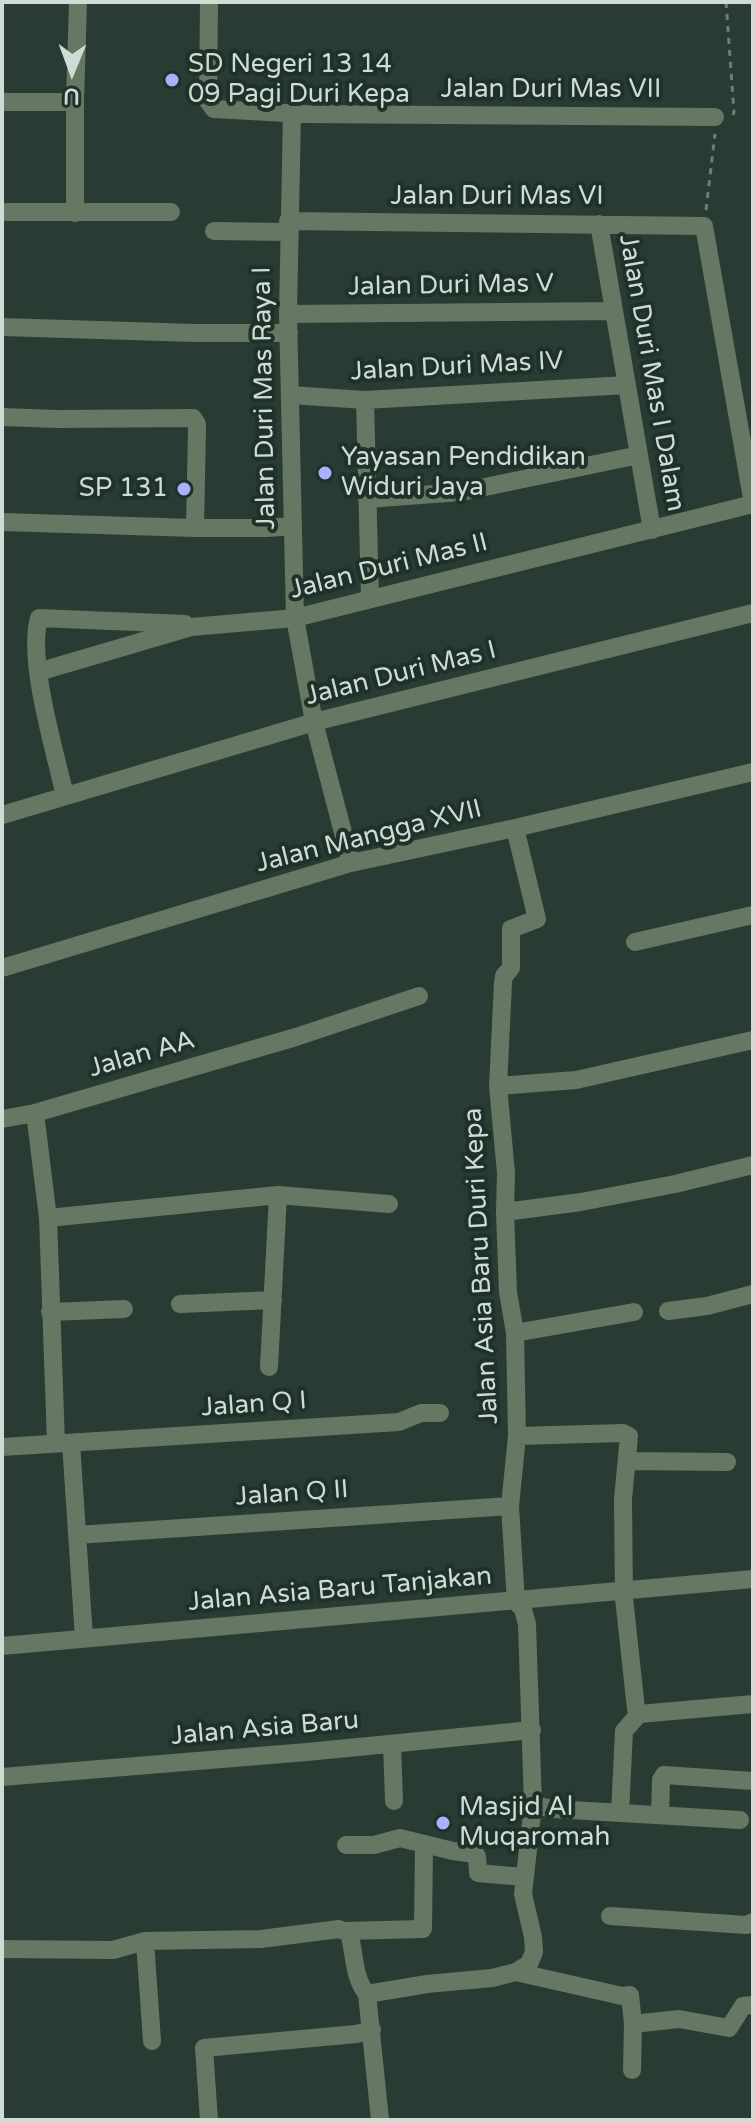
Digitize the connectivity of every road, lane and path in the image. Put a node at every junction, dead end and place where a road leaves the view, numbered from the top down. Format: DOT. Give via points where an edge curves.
graph roads {
  1 [pos="78,2"];
  2 [pos="209,2"];
  3 [pos="2,102"];
  4 [pos="75,102"];
  5 [pos="292,113"];
  6 [pos="715,117"];
  7 [pos="2,212"];
  8 [pos="171,212"];
  9 [pos="75,213"];
  10 [pos="599,224"];
  11 [pos="288,227"];
  12 [pos="214,231"];
  13 [pos="614,311"];
  14 [pos="288,324"];
  15 [pos="2,327"];
  16 [pos="627,385"];
  17 [pos="290,395"];
  18 [pos="365,400"];
  19 [pos="2,417"];
  20 [pos="639,455"];
  21 [pos="367,499"];
  22 [pos="753,504"];
  23 [pos="2,522"];
  24 [pos="293,526"];
  25 [pos="195,528"];
  26 [pos="652,530"];
  27 [pos="370,599"];
  28 [pos="753,613"];
  29 [pos="295,618"];
  30 [pos="191,627"];
  31 [pos="38,672"];
  32 [pos="314,722"];
  33 [pos="753,772"];
  34 [pos="65,796"];
  35 [pos="2,815"];
  36 [pos="515,828"];
  37 [pos="351,863"];
  38 [pos="753,915"];
  39 [pos="635,942"];
  40 [pos="2,968"];
  41 [pos="419,996"];
  42 [pos="753,1040"];
  43 [pos="498,1086"];
  44 [pos="35,1113"];
  45 [pos="2,1119"];
  46 [pos="753,1165"];
  47 [pos="278,1195"];
  48 [pos="389,1204"];
  49 [pos="505,1212"];
  50 [pos="48,1218"];
  51 [pos="753,1294"];
  52 [pos="273,1300"];
  53 [pos="180,1304"];
  54 [pos="124,1309"];
  55 [pos="668,1311"];
  56 [pos="50,1312"];
  57 [pos="634,1312"];
  58 [pos="515,1333"];
  59 [pos="269,1367"];
  60 [pos="440,1413"];
  61 [pos="517,1436"];
  62 [pos="63,1443"];
  63 [pos="2,1447"];
  64 [pos="627,1461"];
  65 [pos="727,1462"];
  66 [pos="510,1506"];
  67 [pos="77,1535"];
  68 [pos="753,1579"];
  69 [pos="624,1590"];
  70 [pos="516,1602"];
  71 [pos="84,1638"];
  72 [pos="2,1646"];
  73 [pos="753,1704"];
  74 [pos="639,1714"];
  75 [pos="532,1730"];
  76 [pos="392,1744"];
  77 [pos="2,1777"];
  78 [pos="753,1781"];
  79 [pos="394,1801"];
  80 [pos="533,1805"];
  81 [pos="620,1813"];
  82 [pos="660,1814"];
  83 [pos="740,1820"];
  84 [pos="424,1844"];
  85 [pos="346,1845"];
  86 [pos="524,1877"];
  87 [pos="610,1916"];
  88 [pos="753,1922"];
  89 [pos="344,1931"];
  90 [pos="145,1941"];
  91 [pos="2,1949"];
  92 [pos="516,1972"];
  93 [pos="367,1994"];
  94 [pos="753,2005"];
  95 [pos="633,2024"];
  96 [pos="372,2030"];
  97 [pos="152,2041"];
  98 [pos="632,2070"];
  99 [pos="209,2120"];
  100 [pos="380,2120"];
  1 -- 4 [label="street"];
  2 -- 5 [label="street" via="210,106"];
  3 -- 4 [label="street"];
  4 -- 9 [label="street"];
  5 -- 6 [label="street, Jalan Duri Mas VII"];
  5 -- 11 [label="street, Jalan Duri Mas Raya I"];
  7 -- 9 [label="street"];
  8 -- 9 [label="street"];
  10 -- 11 [label="street, Jalan Duri Mas VI"];
  10 -- 13 [label="street, Jalan Duri Mas I Dalam"];
  10 -- 22 [label="street, Jalan Duri Mas VI" via="704,226"];
  11 -- 12 [label="street, Jalan Duri Mas VI"];
  11 -- 14 [label="street, Jalan Duri Mas Raya I"];
  13 -- 14 [label="street, Jalan Duri Mas V"];
  13 -- 16 [label="street, Jalan Duri Mas I Dalam"];
  14 -- 15 [label="street, Jalan Duri Mas V" via="195,333"];
  14 -- 17 [label="street, Jalan Duri Mas Raya I"];
  16 -- 18 [label="street, Jalan Duri Mas IV"];
  16 -- 20 [label="street, Jalan Duri Mas I Dalam"];
  17 -- 18 [label="street, Jalan Duri Mas IV"];
  17 -- 24 [label="street, Jalan Duri Mas Raya I"];
  18 -- 21 [label="street"];
  19 -- 25 [label="street" via="190,417 197,428"];
  20 -- 21 [label="street" via="461,492"];
  20 -- 26 [label="street, Jalan Duri Mas I Dalam"];
  21 -- 27 [label="street"];
  22 -- 26 [label="street, Jalan Duri Mas II"];
  23 -- 25 [label="street"];
  24 -- 25 [label="street"];
  24 -- 29 [label="street, Jalan Duri Mas Raya I"];
  26 -- 27 [label="street, Jalan Duri Mas II"];
  27 -- 29 [label="street, Jalan Duri Mas II"];
  28 -- 32 [label="street, Jalan Duri Mas I"];
  29 -- 30 [label="street, Jalan Duri Mas II"];
  29 -- 32 [label="street, Jalan Duri Mas Raya I"];
  30 -- 31 [label="street, Jalan Duri Mas II"];
  30 -- 31 [label="street" via="42,617 37,621"];
  31 -- 34 [label="street"];
  32 -- 34 [label="street, Jalan Duri Mas I"];
  32 -- 37 [label="street, Jalan Duri Mas Raya I"];
  33 -- 36 [label="street, Jalan Mangga XVII"];
  34 -- 35 [label="street, Jalan Duri Mas I"];
  36 -- 37 [label="street, Jalan Mangga XVII"];
  36 -- 43 [label="street, Jalan Asia Baru Duri Kepa" via="537,919 511,929"];
  37 -- 40 [label="street, Jalan Mangga XVII"];
  38 -- 39 [label="street"];
  41 -- 44 [label="street, Jalan AA"];
  42 -- 43 [label="street" via="576,1080"];
  43 -- 49 [label="street, Jalan Asia Baru Duri Kepa"];
  44 -- 45 [label="street, Jalan AA"];
  44 -- 50 [label="street"];
  46 -- 49 [label="street" via="581,1202"];
  47 -- 48 [label="street"];
  47 -- 50 [label="street"];
  47 -- 52 [label="street"];
  49 -- 58 [label="street, Jalan Asia Baru Duri Kepa"];
  50 -- 56 [label="street"];
  51 -- 55 [label="street"];
  52 -- 53 [label="street"];
  52 -- 59 [label="street"];
  54 -- 56 [label="street"];
  56 -- 62 [label="street"];
  57 -- 58 [label="street"];
  58 -- 61 [label="street, Jalan Asia Baru Duri Kepa"];
  60 -- 62 [label="street, Jalan Q I" via="421,1413 399,1422"];
  61 -- 64 [label="street" via="623,1433 629,1438"];
  61 -- 66 [label="street, Jalan Asia Baru Duri Kepa"];
  62 -- 63 [label="street"];
  62 -- 67 [label="street"];
  64 -- 65 [label="street"];
  64 -- 69 [label="street"];
  66 -- 67 [label="street, Jalan Q II"];
  66 -- 70 [label="street, Jalan Asia Baru Duri Kepa"];
  67 -- 71 [label="street"];
  68 -- 69 [label="street"];
  69 -- 70 [label="street"];
  69 -- 74 [label="street"];
  70 -- 71 [label="street, Jalan Asia Baru Tanjakan"];
  70 -- 75 [label="street, Jalan Asia Baru Tanjakan" via="527,1624"];
  71 -- 72 [label="street, Jalan Asia Baru Tanjakan"];
  73 -- 74 [label="street"];
  74 -- 81 [label="street" via="624,1731"];
  75 -- 76 [label="street, Jalan Asia Baru"];
  75 -- 80 [label="street, Jalan Asia Baru Tanjakan"];
  76 -- 77 [label="street, Jalan Asia Baru"];
  76 -- 79 [label="street"];
  78 -- 82 [label="street" via="664,1775"];
  80 -- 81 [label="street"];
  80 -- 86 [label="street, Jalan Asia Baru Tanjakan"];
  81 -- 82 [label="street"];
  82 -- 83 [label="street"];
  84 -- 85 [label="street" via="400,1838"];
  84 -- 86 [label="street" via="475,1854 478,1873"];
  84 -- 89 [label="street" via="423,1929"];
  86 -- 92 [label="street, Jalan Asia Baru Tanjakan" via="534,1952 529,1964"];
  87 -- 88 [label="street"];
  89 -- 90 [label="street"];
  89 -- 93 [label="street" via="349,1933"];
  90 -- 91 [label="street" via="113,1950"];
  90 -- 97 [label="street"];
  92 -- 93 [label="street"];
  92 -- 95 [label="street" via="630,1995"];
  93 -- 96 [label="street"];
  94 -- 95 [label="street" via="743,2006 729,2028 679,2019"];
  95 -- 98 [label="street"];
  96 -- 99 [label="street" via="204,2048"];
  96 -- 100 [label="street"];
}
